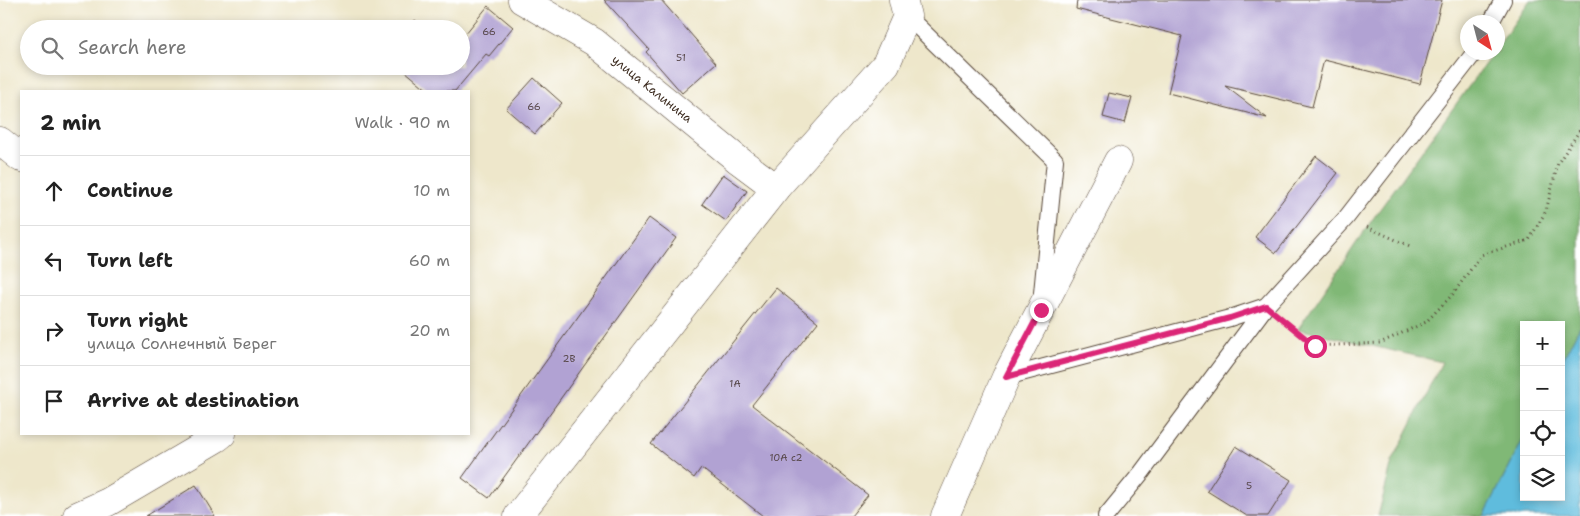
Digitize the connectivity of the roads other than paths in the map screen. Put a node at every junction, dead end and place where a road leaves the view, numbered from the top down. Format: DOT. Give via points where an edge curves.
graph roads {
  1 [pos="522,0"];
  2 [pos="1503,0"];
  3 [pos="905,8"];
  4 [pos="1495,15"];
  5 [pos="1469,60"];
  6 [pos="0,141"];
  7 [pos="20,157"];
  8 [pos="1118,161"];
  9 [pos="776,188"];
  10 [pos="1266,306"];
  11 [pos="1041,310"];
  12 [pos="1006,377"];
  13 [pos="220,435"];
  14 [pos="77,516"];
  15 [pos="518,516"];
  16 [pos="944,516"];
  17 [pos="1106,516"];
  1 -- 9 [label="street, улица Калинина" via="594,42"];
  2 -- 4 [label="lane"];
  3 -- 9 [label="street" via="886,64"];
  3 -- 11 [label="lane" via="1055,160"];
  5 -- 10 [label="lane" via="1346,218"];
  6 -- 7 [label="street"];
  8 -- 11 [label="street"];
  9 -- 15 [label="street"];
  10 -- 12 [label="lane"];
  10 -- 17 [label="lane"];
  11 -- 12 [label="street"];
  12 -- 16 [label="street"];
  13 -- 14 [label="street" via="108,502"];
}
